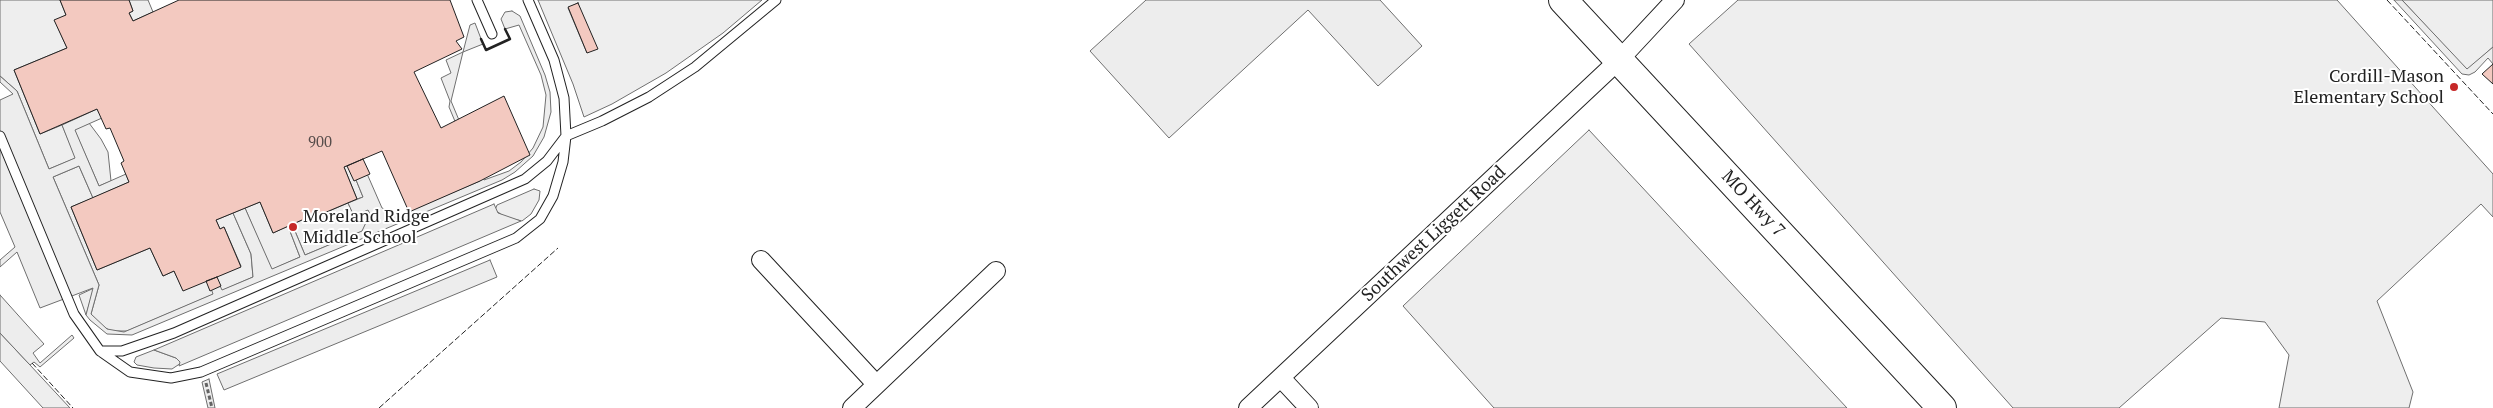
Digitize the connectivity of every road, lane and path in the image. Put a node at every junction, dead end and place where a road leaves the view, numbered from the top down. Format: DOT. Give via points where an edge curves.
graph roads {
  1 [pos="477,0"];
  2 [pos="528,0"];
  3 [pos="776,0"];
  4 [pos="1564,0"];
  5 [pos="1675,0"];
  6 [pos="492,34"];
  7 [pos="1620,59"];
  8 [pos="0,136"];
  9 [pos="566,136"];
  10 [pos="761,260"];
  11 [pos="996,271"];
  12 [pos="100,351"];
  13 [pos="1280,378"];
  14 [pos="205,380"];
  15 [pos="876,384"];
  16 [pos="212,408"];
  17 [pos="852,408"];
  18 [pos="1248,408"];
  19 [pos="1309,408"];
  20 [pos="1942,408"];
  1 -- 6 [label="lane"];
  2 -- 9 [label="lane" via="554,60 564,98"];
  3 -- 9 [label="lane" via="695,67 649,97"];
  4 -- 7 [label="main road, MO Hwy 7"];
  5 -- 7 [label="street, Southwest Liggett Road"];
  7 -- 13 [label="street, Southwest Liggett Road"];
  7 -- 20 [label="main road, MO Hwy 7"];
  8 -- 12 [label="lane" via="74,314"];
  9 -- 12 [label="lane" via="547,161 524,179 493,195 174,333 122,351"];
  9 -- 12 [label="lane" via="563,162 553,196 540,219 516,238 201,372 171,378 130,372"];
  10 -- 15 [label="street"];
  11 -- 15 [label="street"];
  13 -- 18 [label="street, Southwest Liggett Road"];
  13 -- 19 [label="street"];
  14 -- 16 [label="path"];
  15 -- 17 [label="street"];
}
